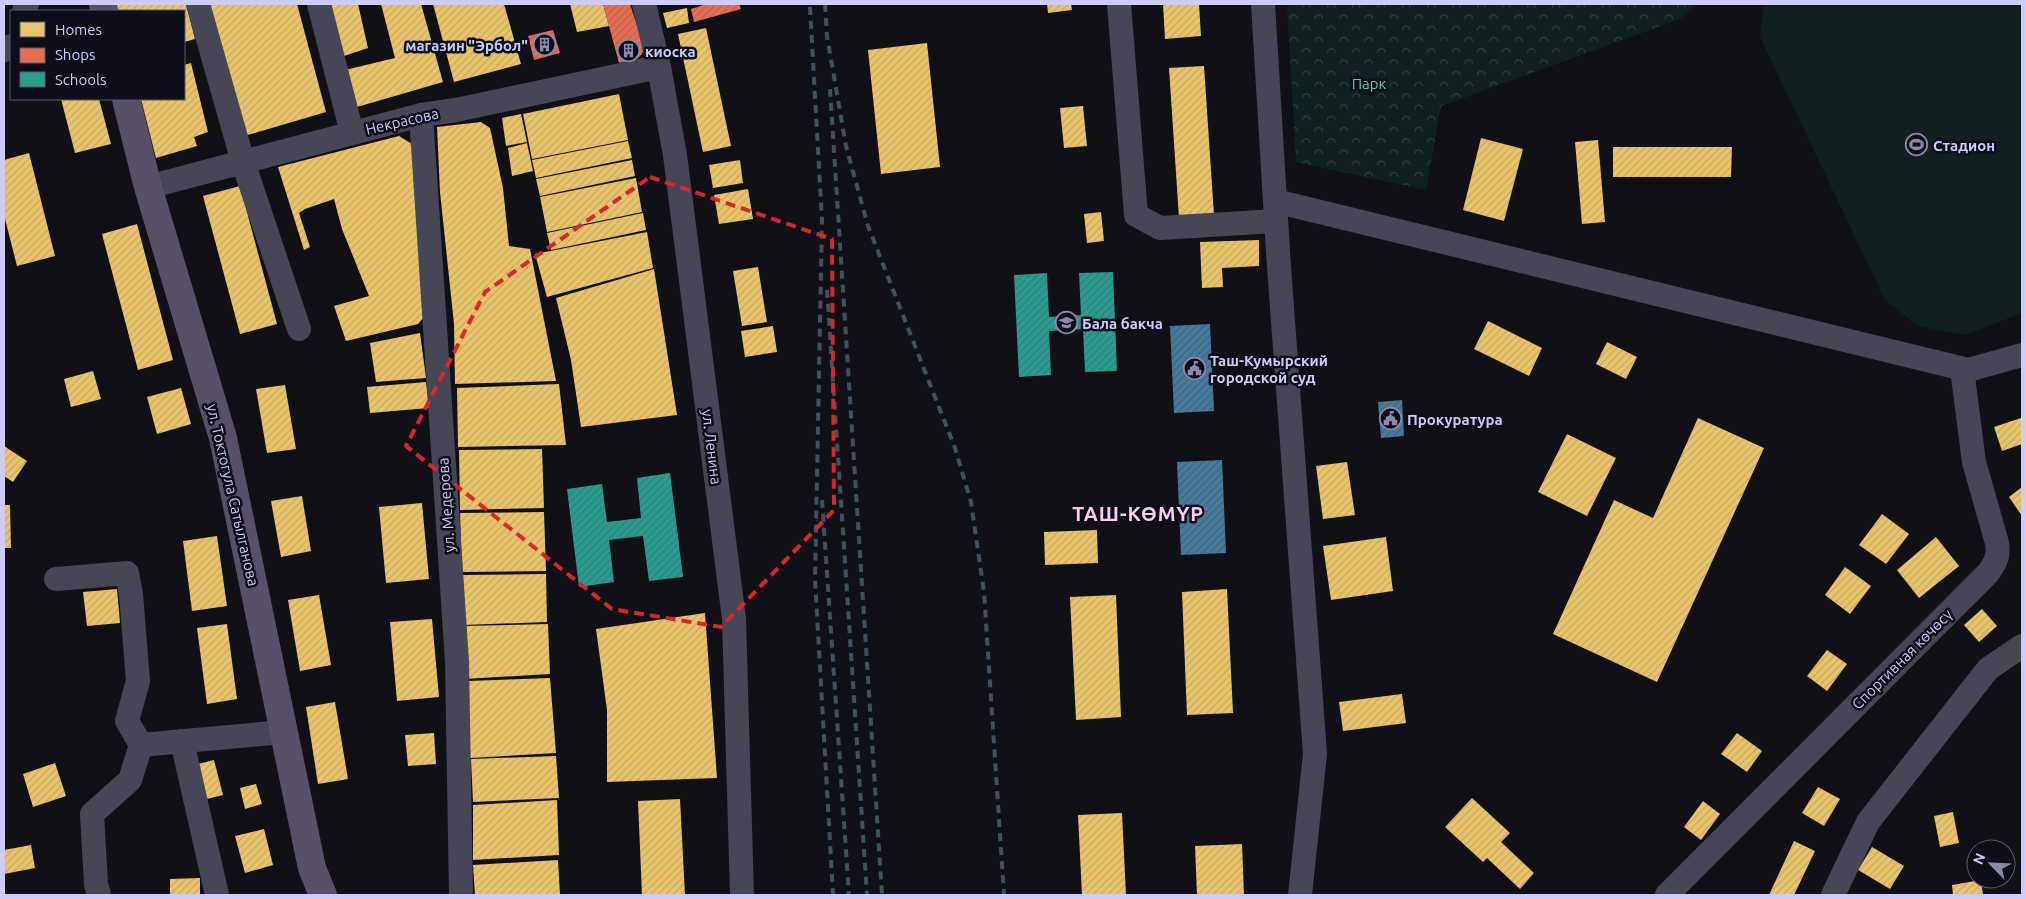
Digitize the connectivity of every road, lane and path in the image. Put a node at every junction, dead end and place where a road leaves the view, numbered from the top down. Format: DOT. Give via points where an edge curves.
graph roads {
  1 [pos="198,4"];
  2 [pos="319,4"];
  3 [pos="644,4"];
  4 [pos="1119,4"];
  5 [pos="1263,4"];
  6 [pos="659,67"];
  7 [pos="126,100"];
  8 [pos="420,115"];
  9 [pos="352,133"];
  10 [pos="243,162"];
  11 [pos="148,187"];
  12 [pos="1276,211"];
  13 [pos="299,329"];
  14 [pos="2022,355"];
  15 [pos="1962,369"];
  16 [pos="56,579"];
  17 [pos="2022,646"];
  18 [pos="283,732"];
  19 [pos="182,742"];
  20 [pos="141,745"];
  21 [pos="99,895"];
  22 [pos="216,895"];
  23 [pos="323,895"];
  24 [pos="461,895"];
  25 [pos="742,895"];
  26 [pos="1300,895"];
  27 [pos="1667,895"];
  28 [pos="1833,895"];
  1 -- 10 [label="street"];
  2 -- 9 [label="street"];
  3 -- 6 [label="street, ул. Ленина"];
  4 -- 12 [label="street" via="1136,214 1160,228"];
  5 -- 12 [label="street"];
  6 -- 8 [label="street, Некрасова"];
  6 -- 25 [label="street, ул. Ленина" via="674,156 734,619"];
  7 -- 11 [label="main road, ул. Токтогула Сатылганова"];
  8 -- 9 [label="street, Некрасова"];
  8 -- 24 [label="street, ул. Медерова" via="457,662"];
  9 -- 10 [label="street, Некрасова"];
  10 -- 11 [label="street, Некрасова"];
  10 -- 13 [label="street"];
  11 -- 18 [label="main road, ул. Токтогула Сатылганова" via="223,438"];
  12 -- 15 [label="street"];
  12 -- 26 [label="street" via="1315,754"];
  14 -- 15 [label="street"];
  15 -- 27 [label="street, Спортивная көчөсү" via="1974,462 1997,543 1995,563"];
  16 -- 20 [label="street" via="127,573 138,681 127,721"];
  17 -- 28 [label="street" via="1988,669 1868,822"];
  18 -- 19 [label="street"];
  18 -- 23 [label="main road, ул. Токтогула Сатылганова" via="312,868"];
  19 -- 20 [label="street"];
  19 -- 22 [label="street"];
  20 -- 21 [label="street" via="130,780 92,814"];
}
